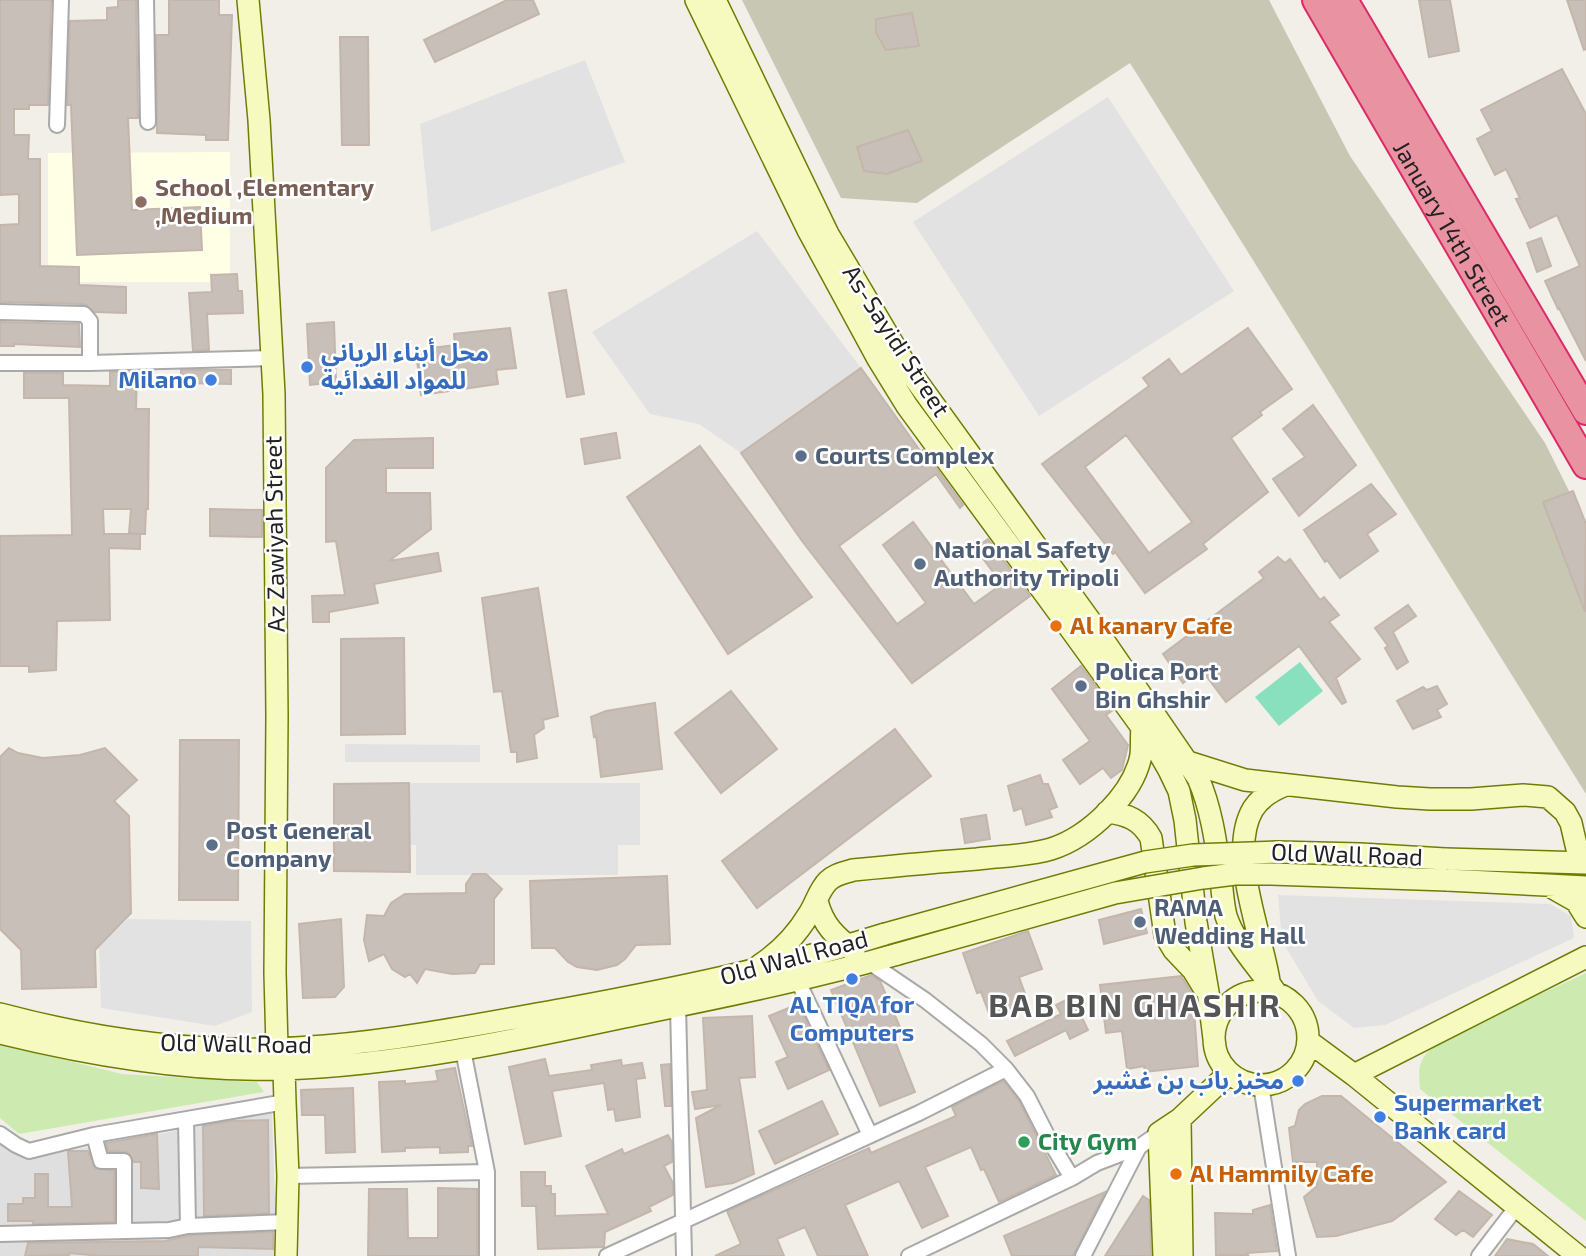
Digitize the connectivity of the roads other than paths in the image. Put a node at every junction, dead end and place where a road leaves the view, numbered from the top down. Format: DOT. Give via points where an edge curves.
graph roads {
  1 [pos="61,0"];
  2 [pos="146,0"];
  3 [pos="248,0"];
  4 [pos="696,0"];
  5 [pos="715,0"];
  6 [pos="1316,0"];
  7 [pos="1344,0"];
  8 [pos="148,122"];
  9 [pos="57,125"];
  10 [pos="0,312"];
  11 [pos="273,358"];
  12 [pos="0,363"];
  13 [pos="90,363"];
  14 [pos="1586,411"];
  15 [pos="1586,465"];
  16 [pos="1007,504"];
  17 [pos="991,518"];
  18 [pos="1148,736"];
  19 [pos="1188,762"];
  20 [pos="1283,786"];
  21 [pos="1107,812"];
  22 [pos="1583,863"];
  23 [pos="1548,886"];
  24 [pos="1586,887"];
  25 [pos="817,901"];
  26 [pos="1586,916"];
  27 [pos="1586,940"];
  28 [pos="847,946"];
  29 [pos="1578,961"];
  30 [pos="869,962"];
  31 [pos="750,971"];
  32 [pos="798,981"];
  33 [pos="1273,988"];
  34 [pos="676,998"];
  35 [pos="1209,998"];
  36 [pos="0,1014"];
  37 [pos="0,1033"];
  38 [pos="1308,1041"];
  39 [pos="1215,1047"];
  40 [pos="277,1048"];
  41 [pos="463,1050"];
  42 [pos="284,1069"];
  43 [pos="1006,1069"];
  44 [pos="1229,1073"];
  45 [pos="1354,1075"];
  46 [pos="1261,1085"];
  47 [pos="285,1102"];
  48 [pos="1180,1119"];
  49 [pos="186,1121"];
  50 [pos="1159,1133"];
  51 [pos="0,1134"];
  52 [pos="94,1135"];
  53 [pos="870,1135"];
  54 [pos="1139,1147"];
  55 [pos="487,1172"];
  56 [pos="288,1176"];
  57 [pos="1072,1178"];
  58 [pos="1518,1205"];
  59 [pos="683,1219"];
  60 [pos="287,1222"];
  61 [pos="188,1226"];
  62 [pos="124,1229"];
  63 [pos="0,1234"];
  64 [pos="286,1256"];
  65 [pos="487,1256"];
  66 [pos="607,1256"];
  67 [pos="684,1256"];
  68 [pos="909,1256"];
  69 [pos="1083,1256"];
  70 [pos="1164,1256"];
  71 [pos="1182,1256"];
  72 [pos="1288,1256"];
  73 [pos="1479,1256"];
  74 [pos="1578,1256"];
  1 -- 9 [label="street"];
  2 -- 8 [label="street"];
  3 -- 11 [label="main road, Az Zawiyah Street"];
  4 -- 17 [label="main road, As-Sayidi Street" via="775,165 878,359 907,406"];
  5 -- 16 [label="main road, As-Sayidi Street" via="828,234 908,369"];
  6 -- 15 [label="highway, January 14th Street"];
  7 -- 14 [label="highway, January 14th Street"];
  10 -- 13 [label="street" via="84,314 90,321"];
  11 -- 13 [label="street"];
  11 -- 40 [label="main road, Az Zawiyah Street"];
  12 -- 13 [label="street"];
  16 -- 17 [label="main road"];
  16 -- 19 [label="main road, As-Sayidi Street"];
  17 -- 18 [label="main road, As-Sayidi Street"];
  18 -- 21 [label="main road" via="1135,773"];
  18 -- 35 [label="main road, As-Sayidi Street" via="1179,791"];
  19 -- 20 [label="main road"];
  19 -- 33 [label="main road, As-Sayidi Street" via="1207,798 1226,915 1250,961"];
  20 -- 22 [label="main road" via="1430,799 1548,797 1566,812"];
  20 -- 33 [label="main road" via="1254,807 1244,841 1248,889"];
  21 -- 25 [label="main road" via="1067,843 1050,849 853,870 826,884"];
  21 -- 35 [label="main road" via="1124,814 1147,829 1165,935"];
  22 -- 28 [label="main road, Old Wall Road, bridge" via="1319,853 1193,855 1144,862"];
  23 -- 24 [label="main road, Old Wall Road"];
  23 -- 26 [label="main road" via="1576,901"];
  23 -- 30 [label="main road, Old Wall Road, bridge" via="1235,874 1115,893"];
  25 -- 28 [label="main road" via="827,927"];
  25 -- 31 [label="main road" via="789,941"];
  27 -- 29 [label="main road"];
  28 -- 30 [label="main road"];
  28 -- 31 [label="main road, Old Wall Road"];
  29 -- 45 [label="main road"];
  30 -- 32 [label="main road, Old Wall Road"];
  30 -- 43 [label="street" via="925,999"];
  31 -- 34 [label="main road, Old Wall Road"];
  32 -- 34 [label="main road, Old Wall Road"];
  32 -- 53 [label="street"];
  33 -- 38 [label="main road" via="1300,1012"];
  33 -- 39 [label="main road" via="1242,995 1229,1004 1214,1031"];
  34 -- 40 [label="main road, Old Wall Road" via="405,1036"];
  34 -- 41 [label="main road, Old Wall Road"];
  34 -- 59 [label="street"];
  35 -- 39 [label="main road, As-Sayidi Street"];
  36 -- 40 [label="main road, Old Wall Road" via="122,1039 206,1048"];
  37 -- 42 [label="main road, Old Wall Road" via="144,1059"];
  38 -- 45 [label="main road"];
  38 -- 46 [label="main road" via="1298,1068 1275,1083"];
  39 -- 44 [label="main road"];
  40 -- 42 [label="main road, Az Zawiyah Street"];
  41 -- 42 [label="main road, Old Wall Road"];
  41 -- 55 [label="street"];
  42 -- 47 [label="main road, Az Zawiyah Street"];
  43 -- 53 [label="street"];
  43 -- 57 [label="street" via="1027,1096"];
  44 -- 46 [label="main road"];
  44 -- 48 [label="main road"];
  45 -- 58 [label="main road"];
  46 -- 72 [label="street"];
  47 -- 49 [label="street"];
  47 -- 56 [label="main road, Az Zawiyah Street"];
  48 -- 50 [label="main road"];
  48 -- 71 [label="main road"];
  49 -- 52 [label="street"];
  49 -- 61 [label="street"];
  50 -- 54 [label="street"];
  50 -- 70 [label="main road"];
  51 -- 52 [label="street" via="29,1151"];
  52 -- 62 [label="street" via="101,1161 124,1161"];
  53 -- 59 [label="street"];
  54 -- 57 [label="street"];
  54 -- 69 [label="street"];
  55 -- 56 [label="street"];
  55 -- 65 [label="street"];
  56 -- 60 [label="main road, Az Zawiyah Street"];
  57 -- 68 [label="street"];
  58 -- 73 [label="street"];
  58 -- 74 [label="main road"];
  59 -- 66 [label="street"];
  59 -- 67 [label="street"];
  60 -- 61 [label="street"];
  60 -- 64 [label="main road, Az Zawiyah Street"];
  61 -- 62 [label="street"];
  62 -- 63 [label="street"];
}
